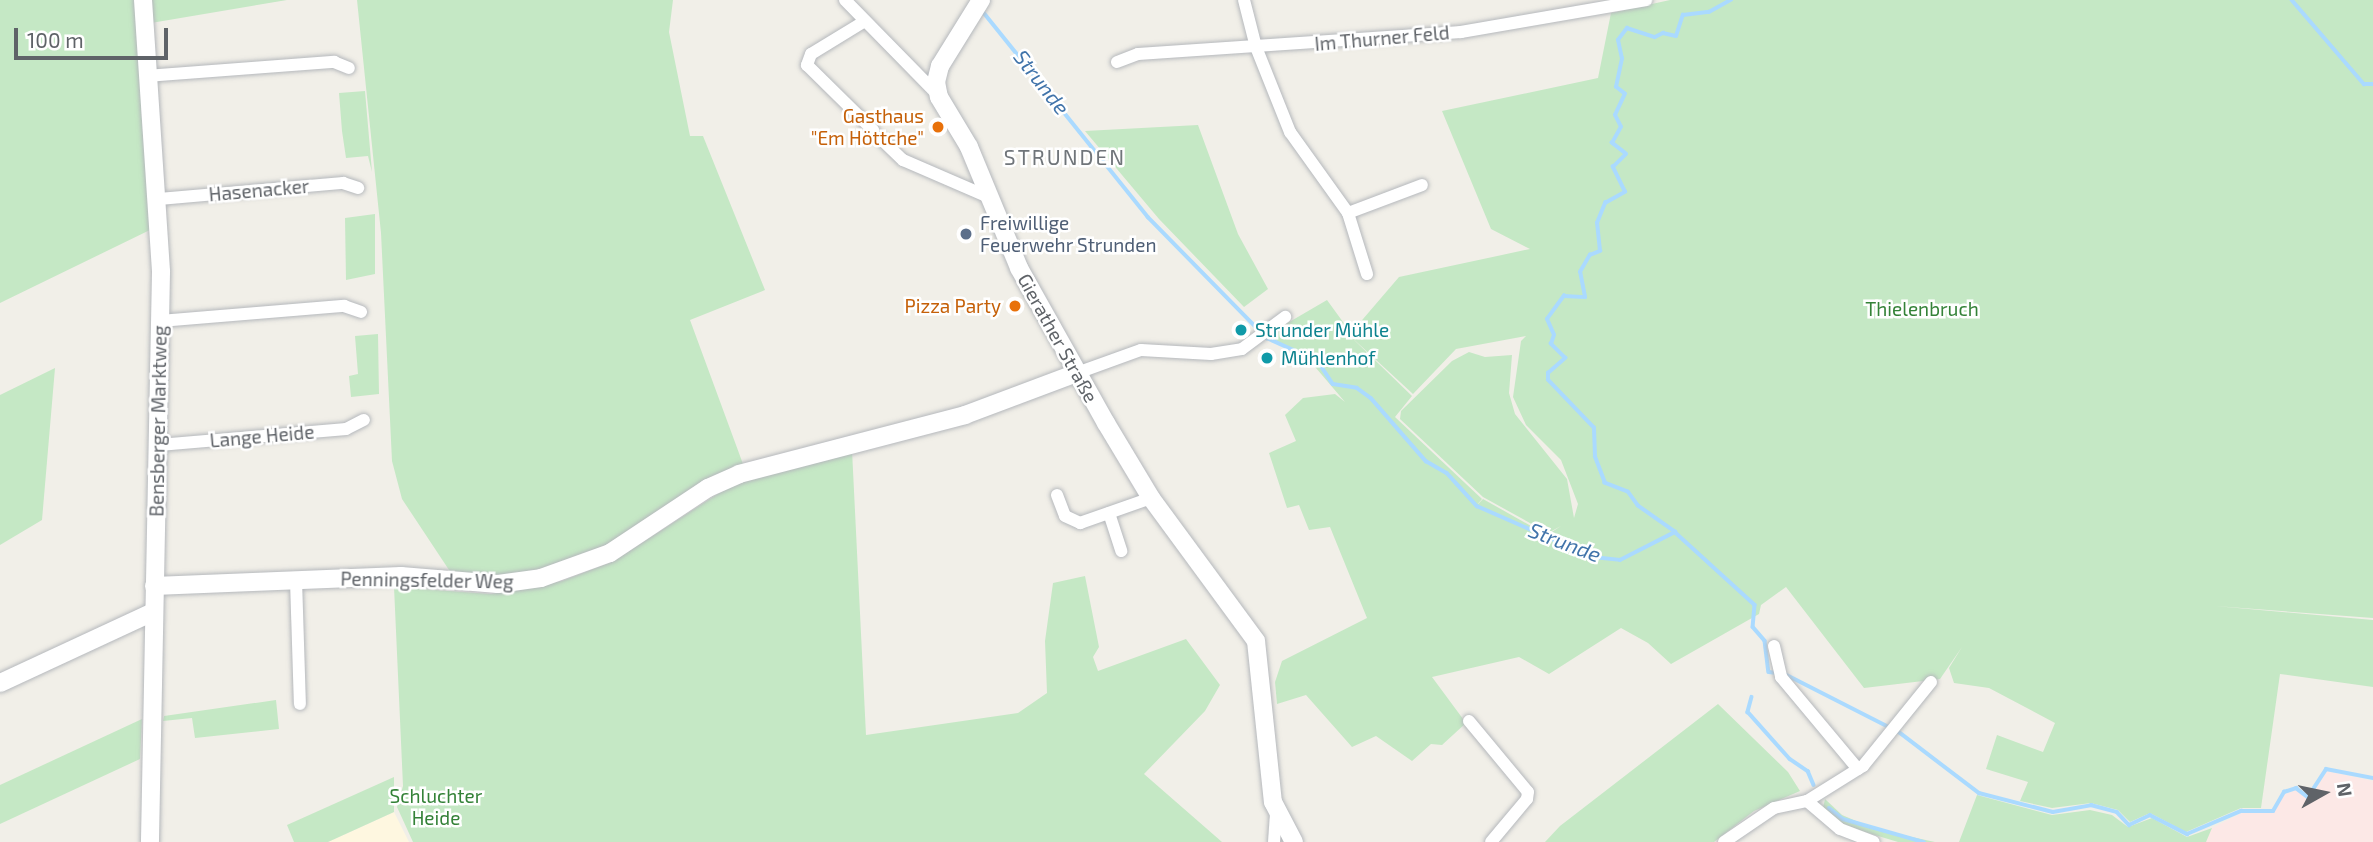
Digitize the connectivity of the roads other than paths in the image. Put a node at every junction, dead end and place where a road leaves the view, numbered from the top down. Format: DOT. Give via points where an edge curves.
graph roads {
  1 [pos="143,0"];
  2 [pos="845,0"];
  3 [pos="1244,0"];
  4 [pos="1646,0"];
  5 [pos="977,5"];
  6 [pos="865,21"];
  7 [pos="1256,47"];
  8 [pos="1117,62"];
  9 [pos="349,68"];
  10 [pos="146,76"];
  11 [pos="939,97"];
  12 [pos="1422,185"];
  13 [pos="358,188"];
  14 [pos="986,196"];
  15 [pos="159,199"];
  16 [pos="1348,213"];
  17 [pos="1367,274"];
  18 [pos="361,312"];
  19 [pos="1285,317"];
  20 [pos="160,321"];
  21 [pos="1077,373"];
  22 [pos="364,420"];
  23 [pos="159,445"];
  24 [pos="1057,495"];
  25 [pos="1151,498"];
  26 [pos="1109,513"];
  27 [pos="1121,551"];
  28 [pos="296,580"];
  29 [pos="154,586"];
  30 [pos="153,611"];
  31 [pos="1774,646"];
  32 [pos="1931,682"];
  33 [pos="0,683"];
  34 [pos="300,704"];
  35 [pos="1469,721"];
  36 [pos="1858,769"];
  37 [pos="1807,801"];
  38 [pos="1276,816"];
  39 [pos="150,842"];
  40 [pos="1274,842"];
  41 [pos="1294,842"];
  42 [pos="1491,842"];
  43 [pos="1724,842"];
  44 [pos="1874,842"];
  1 -- 10 [label="street, Bensberger Marktweg"];
  2 -- 6 [label="street"];
  3 -- 7 [label="street"];
  4 -- 7 [label="street, Im Thurner Feld" via="1461,32"];
  5 -- 11 [label="street" via="940,66"];
  6 -- 11 [label="street"];
  6 -- 14 [label="street" via="811,54 807,65 903,160"];
  7 -- 8 [label="street, Im Thurner Feld" via="1138,54"];
  7 -- 16 [label="street" via="1290,132"];
  9 -- 10 [label="street" via="334,62"];
  10 -- 15 [label="street, Bensberger Marktweg"];
  11 -- 14 [label="street, Gierather Straße" via="969,147"];
  12 -- 16 [label="street"];
  13 -- 15 [label="street, Hasenacker" via="343,183"];
  14 -- 21 [label="street, Gierather Straße"];
  15 -- 20 [label="street, Bensberger Marktweg"];
  16 -- 17 [label="street"];
  18 -- 20 [label="street" via="344,306"];
  19 -- 21 [label="street" via="1242,349 1212,354 1141,351"];
  20 -- 23 [label="street, Bensberger Marktweg"];
  21 -- 25 [label="street, Gierather Straße"];
  21 -- 28 [label="street, Penningsfelder Weg" via="965,415 739,474 708,488 610,553 541,578 498,584 401,576"];
  22 -- 23 [label="street, Lange Heide" via="346,429"];
  23 -- 29 [label="street, Bensberger Marktweg"];
  24 -- 26 [label="street" via="1065,516 1080,523"];
  25 -- 26 [label="street"];
  25 -- 38 [label="street, Gierather Straße" via="1256,641"];
  26 -- 27 [label="street"];
  28 -- 29 [label="street, Penningsfelder Weg"];
  28 -- 34 [label="street"];
  29 -- 30 [label="street, Bensberger Marktweg"];
  30 -- 33 [label="street"];
  30 -- 39 [label="street, Bensberger Marktweg"];
  31 -- 36 [label="street" via="1780,674"];
  32 -- 36 [label="street"];
  35 -- 42 [label="street" via="1528,792"];
  36 -- 37 [label="street"];
  37 -- 43 [label="street" via="1774,808"];
  37 -- 44 [label="street" via="1840,829"];
  38 -- 40 [label="street"];
  38 -- 41 [label="street, Gierather Straße"];
}
